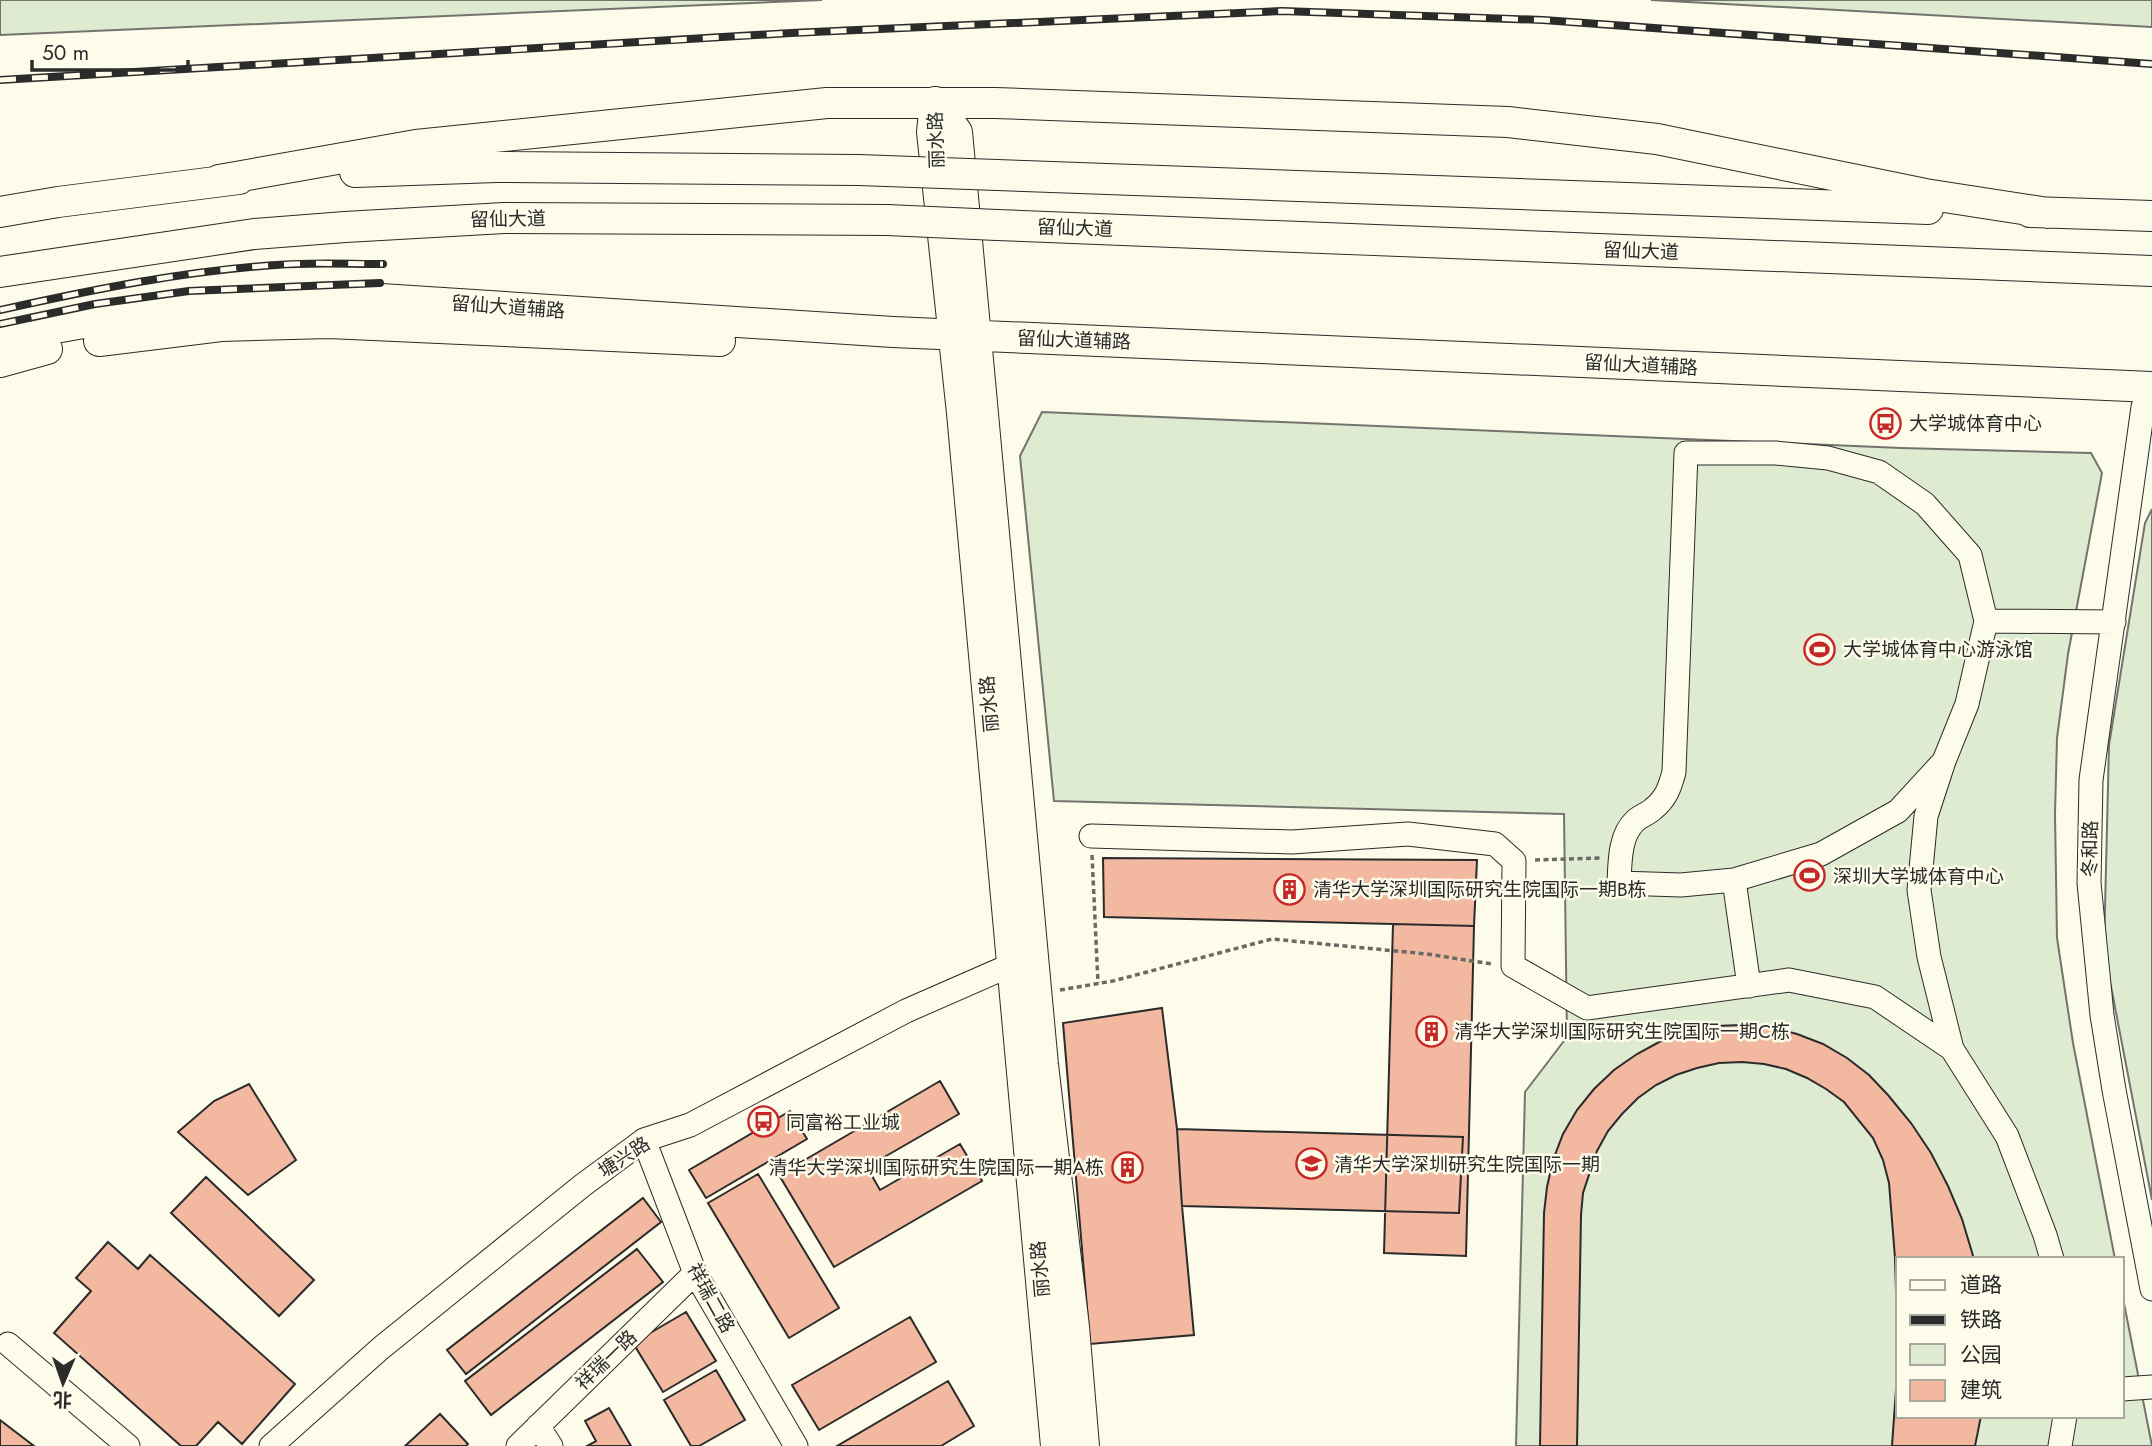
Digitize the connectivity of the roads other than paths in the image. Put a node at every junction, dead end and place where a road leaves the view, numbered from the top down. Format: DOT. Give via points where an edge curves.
graph roads {
  1 [pos="935,102"];
  2 [pos="219,180"];
  3 [pos="0,212"];
  4 [pos="2048,213"];
  5 [pos="2152,216"];
  6 [pos="2152,271"];
  7 [pos="0,272"];
  8 [pos="0,340"];
  9 [pos="966,344"];
  10 [pos="0,362"];
  11 [pos="2150,401"];
  12 [pos="1986,621"];
  13 [pos="2115,622"];
  14 [pos="1944,761"];
  15 [pos="1091,836"];
  16 [pos="1734,880"];
  17 [pos="1023,960"];
  18 [pos="1749,986"];
  19 [pos="1952,1049"];
  20 [pos="644,1140"];
  21 [pos="2051,1257"];
  22 [pos="695,1273"];
  23 [pos="2152,1289"];
  24 [pos="8,1345"];
  25 [pos="2152,1387"];
  26 [pos="2124,1388"];
  27 [pos="2065,1418"];
  28 [pos="538,1426"];
  29 [pos="128,1446"];
  30 [pos="271,1446"];
  31 [pos="518,1446"];
  32 [pos="551,1446"];
  33 [pos="796,1446"];
  34 [pos="1056,1446"];
  35 [pos="1084,1446"];
  36 [pos="2060,1446"];
  1 -- 2 [label="main road" via="783,106 416,145"];
  1 -- 4 [label="main road" via="1508,122 1657,139 1925,194"];
  1 -- 9 [label="main road, 丽水路" via="957,132"];
  2 -- 3 [label="main road"];
  2 -- 4 [label="main road, bridge" via="496,167 858,170"];
  4 -- 5 [label="main road"];
  6 -- 7 [label="main road, 留仙大道, bridge" via="887,220 504,218 254,234"];
  8 -- 9 [label="main road, 留仙大道辅路" via="191,307 381,299"];
  9 -- 10 [label="main road, 留仙大道辅路" via="894,349 329,323 221,326 125,337 37,351"];
  9 -- 11 [label="main road, 留仙大道辅路"];
  9 -- 17 [label="main road, 丽水路"];
  11 -- 13 [label="street, 冬和路"];
  12 -- 13 [label="street"];
  12 -- 14 [label="street" via="1967,704"];
  12 -- 16 [label="street" via="1970,555 1925,504 1879,471 1828,458 1776,453 1686,453 1674,772 1668,794 1634,822 1626,837 1619,883 1681,885"];
  13 -- 23 [label="street, 冬和路" via="2091,780 2089,883 2104,1027"];
  14 -- 16 [label="street" via="1898,811 1821,854"];
  14 -- 19 [label="street" via="1926,816 1919,890 1929,957"];
  15 -- 18 [label="street" via="1292,842 1408,834 1495,844 1514,861 1513,967 1587,1008"];
  16 -- 18 [label="street"];
  17 -- 20 [label="street, 塘兴路" via="906,1011 690,1125"];
  17 -- 34 [label="main road, 丽水路"];
  17 -- 35 [label="main road, 丽水路" via="1037,994"];
  18 -- 19 [label="street" via="1789,980 1875,997"];
  19 -- 21 [label="street" via="2007,1136"];
  20 -- 22 [label="street, 祥瑞二路"];
  20 -- 30 [label="street, 塘兴路" via="381,1348"];
  22 -- 28 [label="street, 祥瑞一路"];
  22 -- 33 [label="street, 祥瑞二路"];
  24 -- 29 [label="street"];
  25 -- 26 [label="street"];
  27 -- 36 [label="street"];
  28 -- 31 [label="street, 祥瑞一路"];
  28 -- 32 [label="street"];
}
